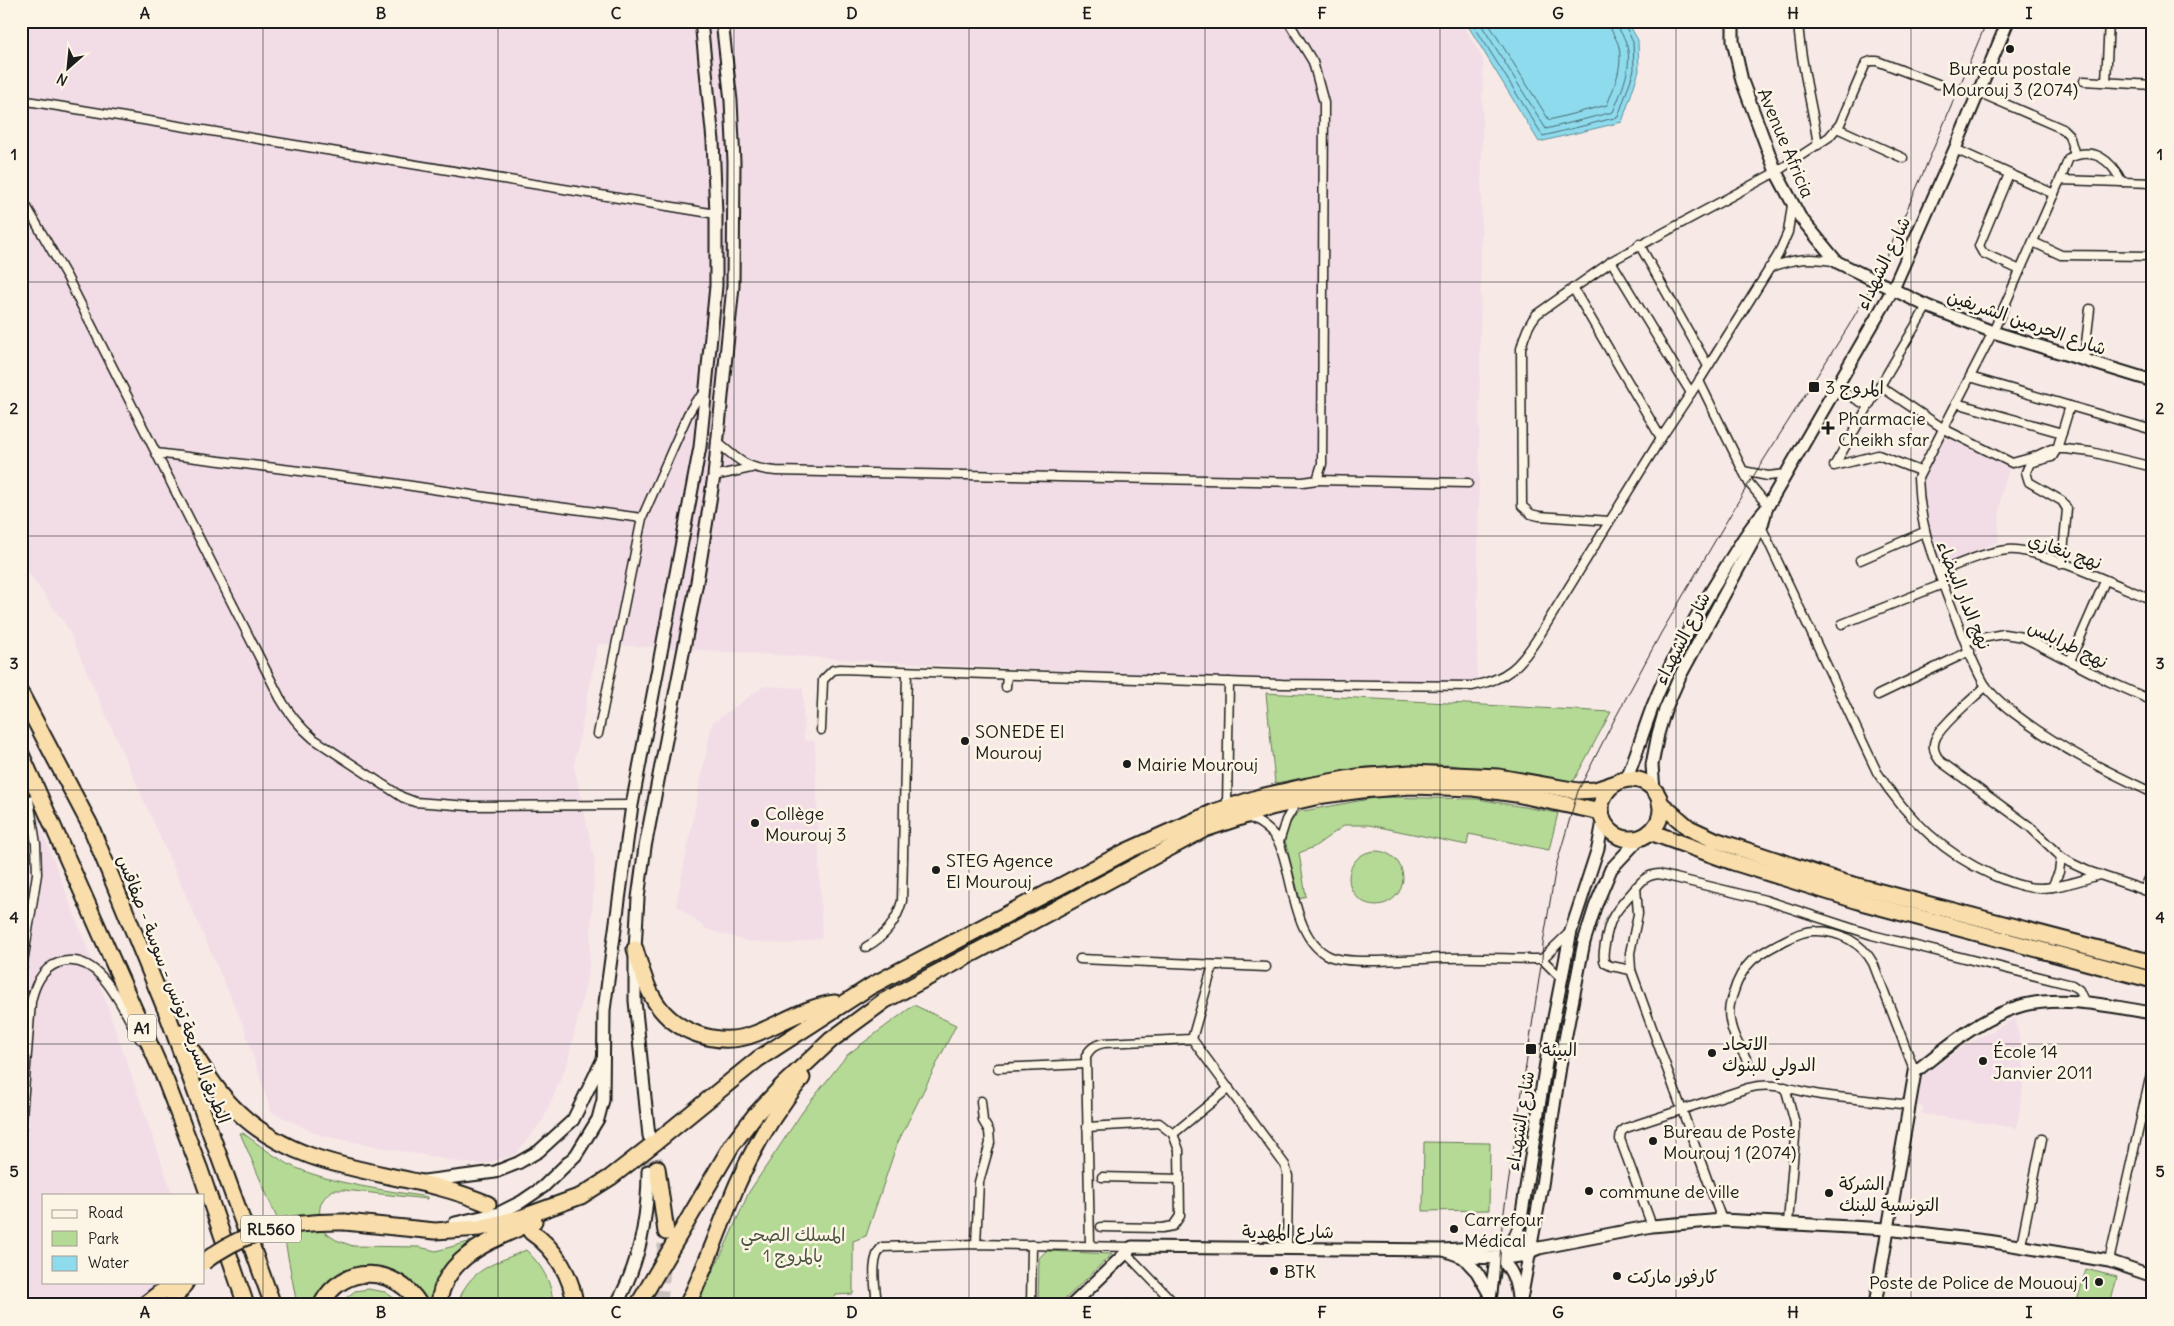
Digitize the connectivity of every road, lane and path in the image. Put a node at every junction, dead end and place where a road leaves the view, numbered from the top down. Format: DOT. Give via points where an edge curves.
graph roads {
  1 [pos="701,21"];
  2 [pos="722,21"];
  3 [pos="1288,21"];
  4 [pos="1733,21"];
  5 [pos="1798,21"];
  6 [pos="2008,21"];
  7 [pos="2108,21"];
  8 [pos="2084,81"];
  9 [pos="2106,82"];
  10 [pos="1938,84"];
  11 [pos="2153,85"];
  12 [pos="1978,92"];
  13 [pos="21,100"];
  14 [pos="1837,128"];
  15 [pos="1818,145"];
  16 [pos="1955,149"];
  17 [pos="2075,155"];
  18 [pos="1903,158"];
  19 [pos="1776,172"];
  20 [pos="2010,174"];
  21 [pos="2060,180"];
  22 [pos="2122,182"];
  23 [pos="2153,183"];
  24 [pos="2054,194"];
  25 [pos="21,197"];
  26 [pos="1792,205"];
  27 [pos="716,214"];
  28 [pos="2033,242"];
  29 [pos="1639,244"];
  30 [pos="2153,256"];
  31 [pos="1612,261"];
  32 [pos="1837,262"];
  33 [pos="1769,268"];
  34 [pos="2020,270"];
  35 [pos="1573,288"];
  36 [pos="1893,289"];
  37 [pos="1927,306"];
  38 [pos="2090,309"];
  39 [pos="1993,332"];
  40 [pos="2084,360"];
  41 [pos="1708,366"];
  42 [pos="1970,376"];
  43 [pos="1699,381"];
  44 [pos="2153,381"];
  45 [pos="1880,386"];
  46 [pos="1836,388"];
  47 [pos="1691,393"];
  48 [pos="704,394"];
  49 [pos="1956,403"];
  50 [pos="1868,406"];
  51 [pos="2070,406"];
  52 [pos="1944,429"];
  53 [pos="2153,430"];
  54 [pos="2062,433"];
  55 [pos="1661,438"];
  56 [pos="716,441"];
  57 [pos="2057,449"];
  58 [pos="156,453"];
  59 [pos="2153,467"];
  60 [pos="751,468"];
  61 [pos="1743,471"];
  62 [pos="1920,471"];
  63 [pos="1786,474"];
  64 [pos="714,476"];
  65 [pos="1317,480"];
  66 [pos="1468,483"];
  67 [pos="1767,507"];
  68 [pos="642,518"];
  69 [pos="1609,521"];
  70 [pos="1759,523"];
  71 [pos="1924,532"];
  72 [pos="1860,560"];
  73 [pos="2062,564"];
  74 [pos="1938,572"];
  75 [pos="2105,581"];
  76 [pos="1943,584"];
  77 [pos="2153,600"];
  78 [pos="1842,624"];
  79 [pos="1965,641"];
  80 [pos="1970,651"];
  81 [pos="2070,661"];
  82 [pos="906,673"];
  83 [pos="1007,676"];
  84 [pos="1229,682"];
  85 [pos="1986,686"];
  86 [pos="1006,687"];
  87 [pos="21,694"];
  88 [pos="1878,695"];
  89 [pos="2153,701"];
  90 [pos="821,730"];
  91 [pos="598,734"];
  92 [pos="22,755"];
  93 [pos="1621,782"];
  94 [pos="2153,793"];
  95 [pos="1657,797"];
  96 [pos="29,800"];
  97 [pos="1296,802"];
  98 [pos="632,805"];
  99 [pos="1227,807"];
  100 [pos="1242,815"];
  101 [pos="1602,817"];
  102 [pos="1645,835"];
  103 [pos="1279,842"];
  104 [pos="2062,856"];
  105 [pos="2153,870"];
  106 [pos="2100,875"];
  107 [pos="1636,887"];
  108 [pos="2052,887"];
  109 [pos="2144,890"];
  110 [pos="2153,893"];
  111 [pos="1811,916"];
  112 [pos="1840,926"];
  113 [pos="1571,931"];
  114 [pos="1805,932"];
  115 [pos="1837,935"];
  116 [pos="866,947"];
  117 [pos="635,949"];
  118 [pos="1080,959"];
  119 [pos="1542,959"];
  120 [pos="2153,962"];
  121 [pos="1213,965"];
  122 [pos="1266,967"];
  123 [pos="1631,970"];
  124 [pos="21,976"];
  125 [pos="1562,979"];
  126 [pos="2153,980"];
  127 [pos="844,1003"];
  128 [pos="2085,1003"];
  129 [pos="167,1013"];
  130 [pos="2153,1013"];
  131 [pos="852,1024"];
  132 [pos="1192,1039"];
  133 [pos="604,1058"];
  134 [pos="1748,1062"];
  135 [pos="1085,1064"];
  136 [pos="2153,1065"];
  137 [pos="998,1068"];
  138 [pos="1915,1072"];
  139 [pos="164,1079"];
  140 [pos="1785,1087"];
  141 [pos="1230,1088"];
  142 [pos="981,1101"];
  143 [pos="1909,1105"];
  144 [pos="1682,1109"];
  145 [pos="1087,1127"];
  146 [pos="21,1129"];
  147 [pos="1173,1134"];
  148 [pos="649,1136"];
  149 [pos="2042,1139"];
  150 [pos="653,1169"];
  151 [pos="1102,1177"];
  152 [pos="1180,1179"];
  153 [pos="414,1182"];
  154 [pos="581,1196"];
  155 [pos="488,1204"];
  156 [pos="1722,1220"];
  157 [pos="1788,1223"];
  158 [pos="1652,1226"];
  159 [pos="1101,1227"];
  160 [pos="412,1228"];
  161 [pos="1887,1229"];
  162 [pos="666,1232"];
  163 [pos="976,1244"];
  164 [pos="1032,1245"];
  165 [pos="1090,1245"];
  166 [pos="2021,1245"];
  167 [pos="1511,1246"];
  168 [pos="1485,1247"];
  169 [pos="1287,1249"];
  170 [pos="1533,1249"];
  171 [pos="1129,1250"];
  172 [pos="1444,1250"];
  173 [pos="1463,1257"];
  174 [pos="1499,1258"];
  175 [pos="205,1261"];
  176 [pos="2109,1261"];
  177 [pos="2153,1276"];
  178 [pos="176,1289"];
  179 [pos="1489,1300"];
  180 [pos="144,1305"];
  181 [pos="246,1305"];
  182 [pos="273,1305"];
  183 [pos="320,1305"];
  184 [pos="420,1305"];
  185 [pos="439,1305"];
  186 [pos="566,1305"];
  187 [pos="575,1305"];
  188 [pos="616,1305"];
  189 [pos="638,1305"];
  190 [pos="686,1305"];
  191 [pos="877,1305"];
  192 [pos="1030,1305"];
  193 [pos="1072,1305"];
  194 [pos="1176,1305"];
  195 [pos="1520,1305"];
  196 [pos="1875,1305"];
  1 -- 27 [label="main road"];
  2 -- 56 [label="main road" via="731,101 735,216 733,286"];
  3 -- 65 [label="street" via="1313,62 1324,103 1322,464"];
  4 -- 19 [label="main road, Avenue Africia" via="1733,42 1742,81"];
  5 -- 15 [label="street" via="1800,52"];
  6 -- 12 [label="main road, شارع الشهداء"];
  7 -- 9 [label="street"];
  8 -- 9 [label="street"];
  9 -- 11 [label="street"];
  10 -- 14 [label="street" via="1870,61 1862,68"];
  12 -- 16 [label="main road, شارع الشهداء"];
  12 -- 17 [label="street" via="2067,132"];
  13 -- 27 [label="street"];
  14 -- 15 [label="street"];
  14 -- 18 [label="street"];
  15 -- 19 [label="street"];
  16 -- 20 [label="street"];
  16 -- 36 [label="main road, شارع الشهداء"];
  17 -- 21 [label="street, نهج الدار البيضاء" via="2069,158"];
  17 -- 22 [label="street" via="2089,154 2107,160"];
  19 -- 26 [label="main road, Avenue Africia"];
  19 -- 29 [label="street"];
  20 -- 24 [label="street"];
  20 -- 34 [label="street" via="1979,246 1983,253"];
  21 -- 22 [label="street"];
  21 -- 24 [label="street, نهج الدار البيضاء"];
  22 -- 23 [label="street"];
  24 -- 28 [label="street, نهج الدار البيضاء"];
  25 -- 58 [label="street" via="67,277"];
  26 -- 32 [label="main road, Avenue Africia"];
  26 -- 33 [label="street" via="1783,245"];
  27 -- 48 [label="main road" via="716,286"];
  28 -- 30 [label="street" via="2061,255"];
  28 -- 34 [label="street, نهج الدار البيضاء"];
  29 -- 31 [label="street"];
  29 -- 41 [label="street"];
  31 -- 35 [label="street"];
  31 -- 47 [label="street"];
  32 -- 33 [label="street" via="1793,259"];
  32 -- 36 [label="main road, Avenue Africia"];
  33 -- 41 [label="street"];
  34 -- 39 [label="street, نهج الدار البيضاء"];
  35 -- 55 [label="street"];
  35 -- 69 [label="street" via="1537,314 1528,326 1521,349 1522,506 1539,516"];
  36 -- 37 [label="main road, شارع الحرمين الشريفين"];
  36 -- 46 [label="main road, شارع الشهداء"];
  37 -- 39 [label="main road, شارع الحرمين الشريفين"];
  37 -- 45 [label="street"];
  38 -- 40 [label="street"];
  39 -- 40 [label="main road, شارع الحرمين الشريفين"];
  39 -- 42 [label="street, نهج الدار البيضاء"];
  40 -- 44 [label="main road, شارع الحرمين الشريفين"];
  41 -- 43 [label="street"];
  42 -- 49 [label="street, نهج الدار البيضاء"];
  42 -- 51 [label="street"];
  43 -- 47 [label="street"];
  43 -- 61 [label="street"];
  45 -- 50 [label="street"];
  45 -- 52 [label="street"];
  46 -- 50 [label="street"];
  46 -- 63 [label="main road, شارع الشهداء"];
  47 -- 55 [label="street"];
  48 -- 68 [label="street" via="688,414"];
  48 -- 98 [label="main road" via="696,470"];
  49 -- 52 [label="street, نهج الدار البيضاء"];
  49 -- 54 [label="street"];
  50 -- 62 [label="street" via="1834,466 1878,456"];
  51 -- 53 [label="street"];
  51 -- 54 [label="street"];
  52 -- 57 [label="street" via="2012,463"];
  52 -- 62 [label="street, نهج الدار البيضاء"];
  54 -- 57 [label="street"];
  55 -- 69 [label="street"];
  56 -- 60 [label="street"];
  56 -- 64 [label="main road"];
  57 -- 59 [label="street" via="2091,452"];
  57 -- 73 [label="street" via="2052,456 2030,463 2026,472 2029,482 2062,502 2067,509"];
  58 -- 68 [label="street"];
  58 -- 98 [label="street" via="280,698 289,714 314,739 402,797 415,802 469,806"];
  60 -- 64 [label="street"];
  60 -- 65 [label="street" via="786,472"];
  61 -- 63 [label="street" via="1768,476"];
  61 -- 67 [label="street"];
  62 -- 71 [label="street, نهج الدار البيضاء" via="1918,501"];
  63 -- 67 [label="main road, شارع الشهداء"];
  64 -- 117 [label="main road" via="641,872"];
  65 -- 66 [label="street"];
  67 -- 70 [label="main road, شارع الشهداء"];
  68 -- 91 [label="street"];
  69 -- 84 [label="street" via="1523,660 1509,673 1491,682 1472,686"];
  70 -- 93 [label="main road, شارع الشهداء" via="1704,602 1652,706"];
  70 -- 95 [label="main road, شارع الشهداء" via="1665,710 1652,765"];
  70 -- 108 [label="street" via="1860,739 1898,802 1936,842 1976,868 2016,884"];
  71 -- 72 [label="street"];
  71 -- 74 [label="street, نهج الدار البيضاء"];
  73 -- 74 [label="street, نهج بنغازي" via="2009,549"];
  73 -- 75 [label="street, نهج بنغازي"];
  74 -- 76 [label="street, نهج الدار البيضاء"];
  75 -- 77 [label="street, نهج بنغازي"];
  75 -- 81 [label="street"];
  76 -- 78 [label="street"];
  76 -- 79 [label="street, نهج الدار البيضاء"];
  79 -- 80 [label="street, نهج الدار البيضاء"];
  79 -- 81 [label="street, نهج طرابلس" via="2014,634"];
  80 -- 85 [label="street, نهج الدار البيضاء"];
  80 -- 88 [label="street"];
  81 -- 89 [label="street, نهج طرابلس"];
  82 -- 83 [label="street"];
  82 -- 90 [label="street" via="840,669 827,674 821,687"];
  82 -- 116 [label="street" via="902,901 890,929"];
  83 -- 84 [label="street"];
  83 -- 86 [label="street"];
  84 -- 99 [label="street"];
  85 -- 94 [label="street, نهج الدار البيضاء" via="2047,738"];
  85 -- 104 [label="street" via="1939,731 1935,754 1940,761 2029,826"];
  87 -- 129 [label="highway, الطريق السريعة تونس - سوسة - صفاقس / A1" via="90,825"];
  92 -- 96 [label="highway"];
  92 -- 139 [label="highway, A1"];
  93 -- 95 [label="highway" via="1636,780 1646,784"];
  93 -- 99 [label="highway" via="1595,790 1578,791 1498,777 1411,773 1357,777 1308,786"];
  93 -- 101 [label="highway" via="1604,796"];
  95 -- 102 [label="highway" via="1659,819"];
  95 -- 120 [label="highway" via="1689,828 1715,840 1842,882"];
  96 -- 124 [label="street" via="37,874"];
  97 -- 100 [label="highway"];
  97 -- 101 [label="highway" via="1362,790 1411,786 1473,788 1516,794"];
  97 -- 103 [label="street"];
  98 -- 133 [label="main road" via="604,1010"];
  99 -- 127 [label="highway" via="1118,856 965,935"];
  100 -- 103 [label="street" via="1254,819"];
  100 -- 131 [label="highway" via="1205,829 901,991"];
  101 -- 102 [label="highway" via="1614,835 1623,838"];
  101 -- 113 [label="main road, شارع الشهداء" via="1598,848"];
  102 -- 126 [label="highway" via="1865,903"];
  102 -- 170 [label="main road, شارع الشهداء" via="1611,869 1584,942 1561,1060"];
  103 -- 119 [label="street" via="1298,911 1309,937 1328,955 1360,960"];
  104 -- 106 [label="street"];
  104 -- 108 [label="street"];
  105 -- 109 [label="street"];
  106 -- 108 [label="street"];
  106 -- 109 [label="street"];
  107 -- 111 [label="street" via="1648,876 1664,874 1765,900"];
  107 -- 123 [label="street" via="1638,914 1630,953"];
  107 -- 123 [label="street" via="1610,921 1603,957 1609,966"];
  109 -- 110 [label="street"];
  111 -- 112 [label="street"];
  111 -- 114 [label="street"];
  112 -- 115 [label="street"];
  112 -- 128 [label="street" via="2072,985 2079,990"];
  113 -- 119 [label="street"];
  113 -- 125 [label="main road, شارع الشهداء"];
  114 -- 115 [label="street"];
  114 -- 134 [label="street" via="1753,958 1738,978 1729,1018"];
  115 -- 138 [label="street" via="1867,952"];
  117 -- 127 [label="highway" via="648,990 658,1006 680,1026 706,1037 726,1040 746,1037 813,1008"];
  117 -- 148 [label="main road" via="635,1001"];
  118 -- 121 [label="street"];
  119 -- 125 [label="street"];
  121 -- 122 [label="street"];
  121 -- 132 [label="street"];
  123 -- 144 [label="street"];
  125 -- 167 [label="main road, شارع الشهداء" via="1524,1200"];
  127 -- 154 [label="highway" via="758,1060 611,1177"];
  128 -- 130 [label="main road"];
  128 -- 138 [label="main road" via="2026,1004 2008,1010 1974,1027"];
  129 -- 153 [label="highway" via="224,1097 237,1112 270,1138 319,1160"];
  129 -- 182 [label="highway, الطريق السريعة تونس - سوسة - صفاقس / A1"];
  131 -- 189 [label="highway" via="807,1061 743,1130 712,1176"];
  131 -- 190 [label="highway" via="791,1092 764,1130 737,1184"];
  132 -- 135 [label="street" via="1096,1044 1086,1056"];
  132 -- 141 [label="street"];
  133 -- 153 [label="main road" via="573,1120 539,1151 495,1172"];
  133 -- 160 [label="main road" via="604,1092 598,1118 576,1155 554,1178 526,1199 499,1213 463,1222"];
  135 -- 137 [label="street"];
  135 -- 145 [label="street"];
  136 -- 176 [label="street"];
  138 -- 143 [label="main road"];
  139 -- 146 [label="street" via="100,974 91,965 78,961 54,964 41,977 29,1010"];
  139 -- 181 [label="highway, A1" via="200,1170"];
  140 -- 143 [label="street"];
  140 -- 144 [label="street" via="1757,1086"];
  140 -- 157 [label="street" via="1795,1123"];
  141 -- 147 [label="street"];
  141 -- 169 [label="street" via="1285,1165 1288,1176"];
  142 -- 163 [label="street" via="990,1142 979,1182"];
  143 -- 161 [label="main road"];
  144 -- 156 [label="street"];
  144 -- 158 [label="street" via="1626,1128 1620,1135"];
  145 -- 147 [label="street" via="1159,1123"];
  145 -- 165 [label="street"];
  147 -- 152 [label="street" via="1180,1150"];
  149 -- 166 [label="street"];
  150 -- 162 [label="highway"];
  150 -- 188 [label="main road" via="643,1236 633,1271"];
  151 -- 152 [label="street"];
  152 -- 159 [label="street" via="1180,1216 1174,1226"];
  153 -- 155 [label="highway"];
  154 -- 160 [label="highway" via="480,1228 435,1231"];
  154 -- 185 [label="highway" via="468,1254 449,1274"];
  156 -- 157 [label="main road"];
  156 -- 158 [label="main road"];
  157 -- 161 [label="main road"];
  158 -- 170 [label="main road"];
  160 -- 175 [label="highway, RL560, bridge" via="345,1222 299,1223 237,1241"];
  161 -- 166 [label="main road"];
  161 -- 196 [label="main road"];
  163 -- 164 [label="street"];
  163 -- 191 [label="street" via="882,1247 875,1261"];
  164 -- 165 [label="street"];
  164 -- 192 [label="street"];
  165 -- 171 [label="street"];
  166 -- 176 [label="main road"];
  167 -- 168 [label="main road, شارع المهدية"];
  167 -- 170 [label="main road, شارع المهدية"];
  167 -- 174 [label="main road, شارع الشهداء"];
  168 -- 172 [label="main road, شارع المهدية"];
  168 -- 174 [label="main road"];
  169 -- 171 [label="main road, شارع المهدية"];
  169 -- 172 [label="main road, شارع المهدية"];
  170 -- 174 [label="main road"];
  170 -- 195 [label="main road, شارع الشهداء"];
  171 -- 193 [label="main road"];
  171 -- 194 [label="street"];
  172 -- 173 [label="main road"];
  173 -- 174 [label="main road"];
  173 -- 179 [label="main road" via="1477,1272"];
  174 -- 179 [label="main road"];
  174 -- 195 [label="main road" via="1514,1277"];
  176 -- 177 [label="main road"];
  178 -- 180 [label="highway"];
  183 -- 184 [label="highway" via="331,1289 341,1282 367,1274 384,1276 400,1284"];
  186 -- 187 [label="highway" via="560,1277 531,1232 560,1262 570,1282"];
}
